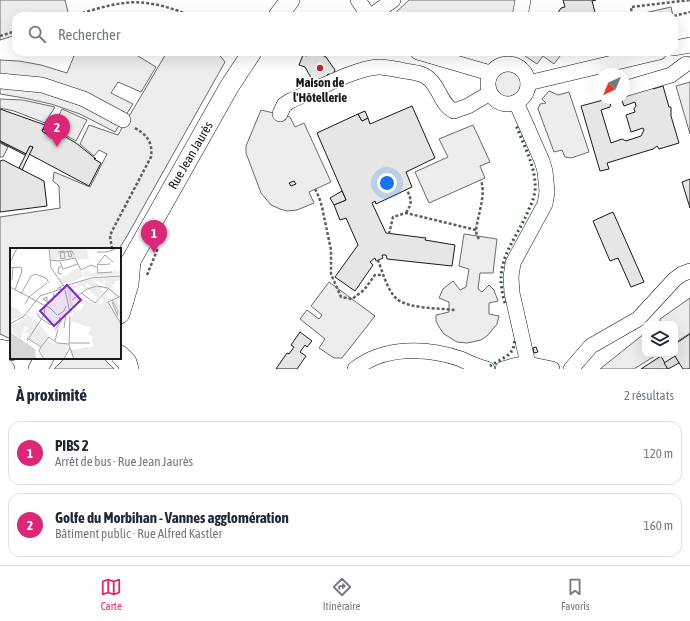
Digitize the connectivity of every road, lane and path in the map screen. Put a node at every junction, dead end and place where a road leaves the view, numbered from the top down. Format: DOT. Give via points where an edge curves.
graph roads {
  1 [pos="290,0"];
  2 [pos="358,0"];
  3 [pos="393,0"];
  4 [pos="523,0"];
  5 [pos="690,0"];
  6 [pos="88,12"];
  7 [pos="182,12"];
  8 [pos="281,12"];
  9 [pos="367,12"];
  10 [pos="376,12"];
  11 [pos="521,12"];
  12 [pos="632,12"];
  13 [pos="690,12"];
  14 [pos="678,15"];
  15 [pos="12,32"];
  16 [pos="0,36"];
  17 [pos="690,45"];
  18 [pos="678,47"];
  19 [pos="249,56"];
  20 [pos="432,56"];
  21 [pos="642,56"];
  22 [pos="512,58"];
  23 [pos="689,66"];
  24 [pos="490,73"];
  25 [pos="0,81"];
  26 [pos="528,83"];
  27 [pos="630,87"];
  28 [pos="490,93"];
  29 [pos="516,102"];
  30 [pos="280,114"];
  31 [pos="123,120"];
  32 [pos="482,180"];
  33 [pos="315,189"];
  34 [pos="407,190"];
  35 [pos="406,213"];
  36 [pos="476,230"];
  37 [pos="388,234"];
  38 [pos="479,239"];
  39 [pos="112,248"];
  40 [pos="378,260"];
  41 [pos="126,267"];
  42 [pos="690,271"];
  43 [pos="383,275"];
  44 [pos="455,310"];
  45 [pos="121,311"];
  46 [pos="0,349"];
  47 [pos="10,352"];
  48 [pos="121,356"];
  49 [pos="43,359"];
  50 [pos="528,364"];
  51 [pos="0,366"];
  52 [pos="480,368"];
  53 [pos="5,369"];
  54 [pos="38,369"];
  55 [pos="129,369"];
  56 [pos="355,369"];
  57 [pos="503,369"];
  58 [pos="552,369"];
  59 [pos="572,369"];
  1 -- 8 [label="main road"];
  2 -- 9 [label="street"];
  3 -- 10 [label="street"];
  4 -- 11 [label="street"];
  5 -- 12 [label="path" via="631,7"];
  6 -- 7 [label="path" via="125,2 148,3"];
  13 -- 14 [label="path"];
  15 -- 16 [label="path"];
  17 -- 18 [label="street"];
  19 -- 41 [label="main road, Rue Jean Jaurès" via="229,86"];
  20 -- 24 [label="street"];
  21 -- 26 [label="street"];
  22 -- 24 [label="street" via="495,67"];
  22 -- 26 [label="street" via="523,70"];
  23 -- 27 [label="street" via="671,75"];
  24 -- 28 [label="street"];
  25 -- 31 [label="street" via="42,85 84,99"];
  26 -- 29 [label="street" via="523,97"];
  28 -- 29 [label="street" via="499,102"];
  28 -- 30 [label="street" via="454,111 446,106 428,78 380,67 352,74 290,101 284,105"];
  29 -- 50 [label="street" via="546,170 545,204 513,263 510,277"];
  31 -- 39 [label="path" via="147,137 152,151 146,168 112,231"];
  32 -- 36 [label="path" via="483,197"];
  33 -- 43 [label="path" via="322,207 331,250 331,274 341,297 352,299 364,290 375,275"];
  34 -- 35 [label="path" via="411,200"];
  35 -- 36 [label="path"];
  35 -- 37 [label="path" via="393,217"];
  36 -- 38 [label="path"];
  40 -- 43 [label="path"];
  41 -- 45 [label="main road, Rue Jean Jaurès" via="129,284"];
  42 -- 59 [label="street" via="676,279 638,319 588,348"];
  43 -- 44 [label="path" via="397,299 404,303 411,306"];
  46 -- 47 [label="main road"];
  48 -- 55 [label="main road"];
  49 -- 54 [label="main road"];
  50 -- 57 [label="street"];
  50 -- 58 [label="street"];
  51 -- 53 [label="main road"];
  52 -- 56 [label="street" via="442,354 414,351 387,354 364,362"];
}
